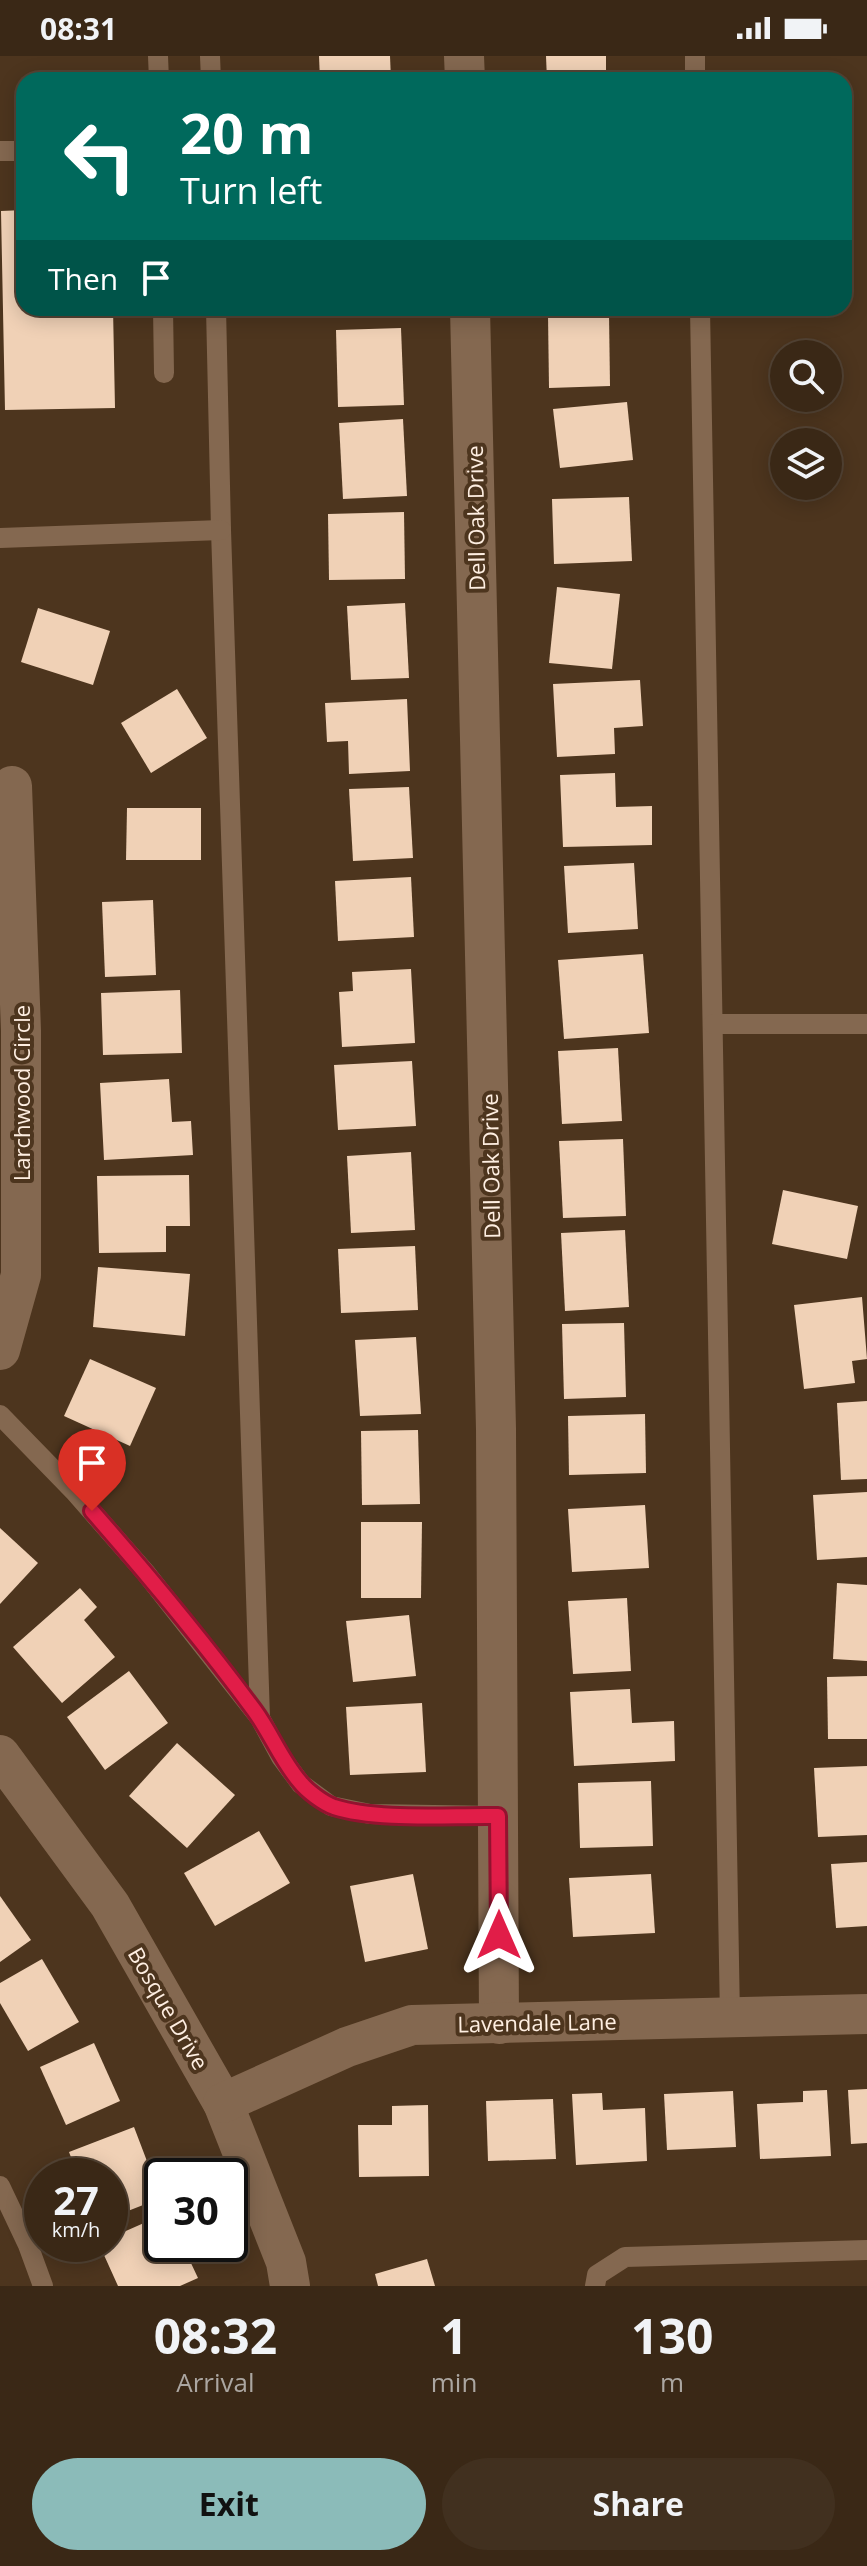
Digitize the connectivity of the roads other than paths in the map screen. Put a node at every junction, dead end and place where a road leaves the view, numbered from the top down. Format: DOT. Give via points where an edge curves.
graph roads {
  1 [pos="163,316"];
  2 [pos="216,316"];
  3 [pos="470,316"];
  4 [pos="700,316"];
  5 [pos="164,373"];
  6 [pos="221,530"];
  7 [pos="0,538"];
  8 [pos="12,786"];
  9 [pos="713,1024"];
  10 [pos="867,1024"];
  11 [pos="0,1350"];
  12 [pos="0,1415"];
  13 [pos="260,1718"];
  14 [pos="0,1755"];
  15 [pos="498,1816"];
  16 [pos="867,2014"];
  17 [pos="730,2018"];
  18 [pos="499,2024"];
  19 [pos="223,2103"];
  20 [pos="0,2186"];
  21 [pos="867,2250"];
  22 [pos="43,2286"];
  23 [pos="290,2286"];
  24 [pos="595,2286"];
  1 -- 5 [label="lane"];
  2 -- 6 [label="lane"];
  3 -- 15 [label="street, Dell Oak Drive" via="496,1429"];
  4 -- 9 [label="lane"];
  6 -- 7 [label="lane"];
  6 -- 13 [label="lane"];
  8 -- 11 [label="street, Larchwood Circle" via="21,1031 21,1275"];
  9 -- 10 [label="lane"];
  9 -- 17 [label="lane"];
  12 -- 13 [label="lane" via="145,1572"];
  13 -- 15 [label="lane" via="301,1784 331,1806 370,1814"];
  14 -- 19 [label="street, Bosque Drive" via="110,1905"];
  15 -- 18 [label="street, Dell Oak Drive"];
  16 -- 17 [label="street, Lavendale Lane"];
  17 -- 18 [label="street, Lavendale Lane"];
  18 -- 19 [label="street, Lavendale Lane" via="412,2025 347,2047"];
  19 -- 23 [label="street, Bosque Drive" via="286,2262"];
  20 -- 22 [label="lane"];
  21 -- 24 [label="lane" via="625,2257 597,2275"];
}
